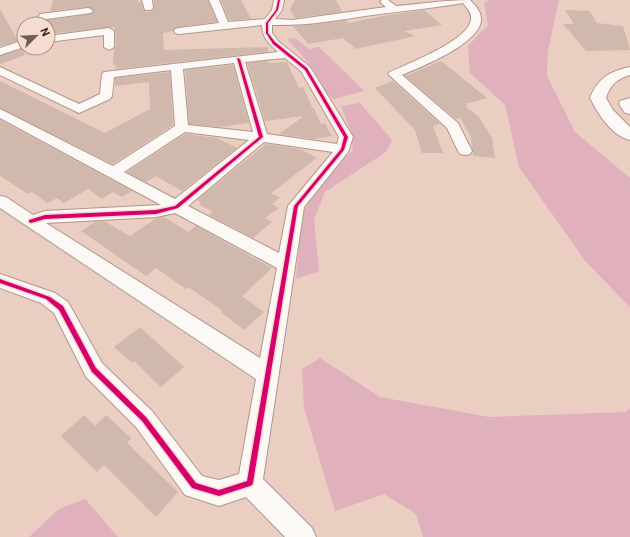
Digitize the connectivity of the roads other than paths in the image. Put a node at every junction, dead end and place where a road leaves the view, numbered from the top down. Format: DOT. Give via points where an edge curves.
graph roads {
  1 [pos="214,0"];
  2 [pos="279,0"];
  3 [pos="383,0"];
  4 [pos="466,0"];
  5 [pos="394,9"];
  6 [pos="88,11"];
  7 [pos="44,16"];
  8 [pos="267,23"];
  9 [pos="225,26"];
  10 [pos="180,31"];
  11 [pos="56,38"];
  12 [pos="16,46"];
  13 [pos="109,47"];
  14 [pos="0,52"];
  15 [pos="288,54"];
  16 [pos="238,59"];
  17 [pos="177,67"];
  18 [pos="0,70"];
  19 [pos="630,70"];
  20 [pos="630,102"];
  21 [pos="630,110"];
  22 [pos="0,113"];
  23 [pos="182,128"];
  24 [pos="627,130"];
  25 [pos="261,137"];
  26 [pos="343,149"];
  27 [pos="465,151"];
  28 [pos="113,173"];
  29 [pos="0,201"];
  30 [pos="176,207"];
  31 [pos="31,221"];
  32 [pos="287,266"];
  33 [pos="0,281"];
  34 [pos="268,375"];
  35 [pos="250,483"];
  36 [pos="303,537"];
  1 -- 9 [label="street"];
  2 -- 8 [label="street" via="277,10"];
  3 -- 5 [label="street"];
  4 -- 5 [label="street" via="424,8"];
  4 -- 27 [label="street" via="475,12 476,22 471,31 432,58 394,74 453,126"];
  5 -- 8 [label="street" via="292,23"];
  6 -- 7 [label="street"];
  8 -- 9 [label="street"];
  8 -- 15 [label="street" via="267,33 274,43"];
  9 -- 10 [label="street"];
  11 -- 13 [label="street" via="108,31"];
  12 -- 14 [label="street"];
  15 -- 16 [label="street"];
  15 -- 26 [label="street" via="306,69 346,136"];
  16 -- 17 [label="street"];
  16 -- 25 [label="street"];
  17 -- 18 [label="street" via="108,74 106,96 79,109"];
  17 -- 23 [label="street"];
  19 -- 24 [label="main road" via="606,81 598,98 606,114"];
  20 -- 21 [label="street" via="625,104"];
  22 -- 28 [label="street"];
  23 -- 25 [label="street"];
  23 -- 28 [label="street"];
  25 -- 26 [label="street"];
  25 -- 30 [label="street"];
  26 -- 32 [label="street" via="296,206"];
  28 -- 30 [label="street"];
  29 -- 31 [label="street"];
  30 -- 31 [label="street" via="156,212 45,217"];
  30 -- 32 [label="street"];
  31 -- 34 [label="street"];
  32 -- 34 [label="street"];
  33 -- 35 [label="street" via="48,298 61,308 94,370 144,419 194,486 219,493"];
  34 -- 35 [label="street"];
  35 -- 36 [label="street"];
}
